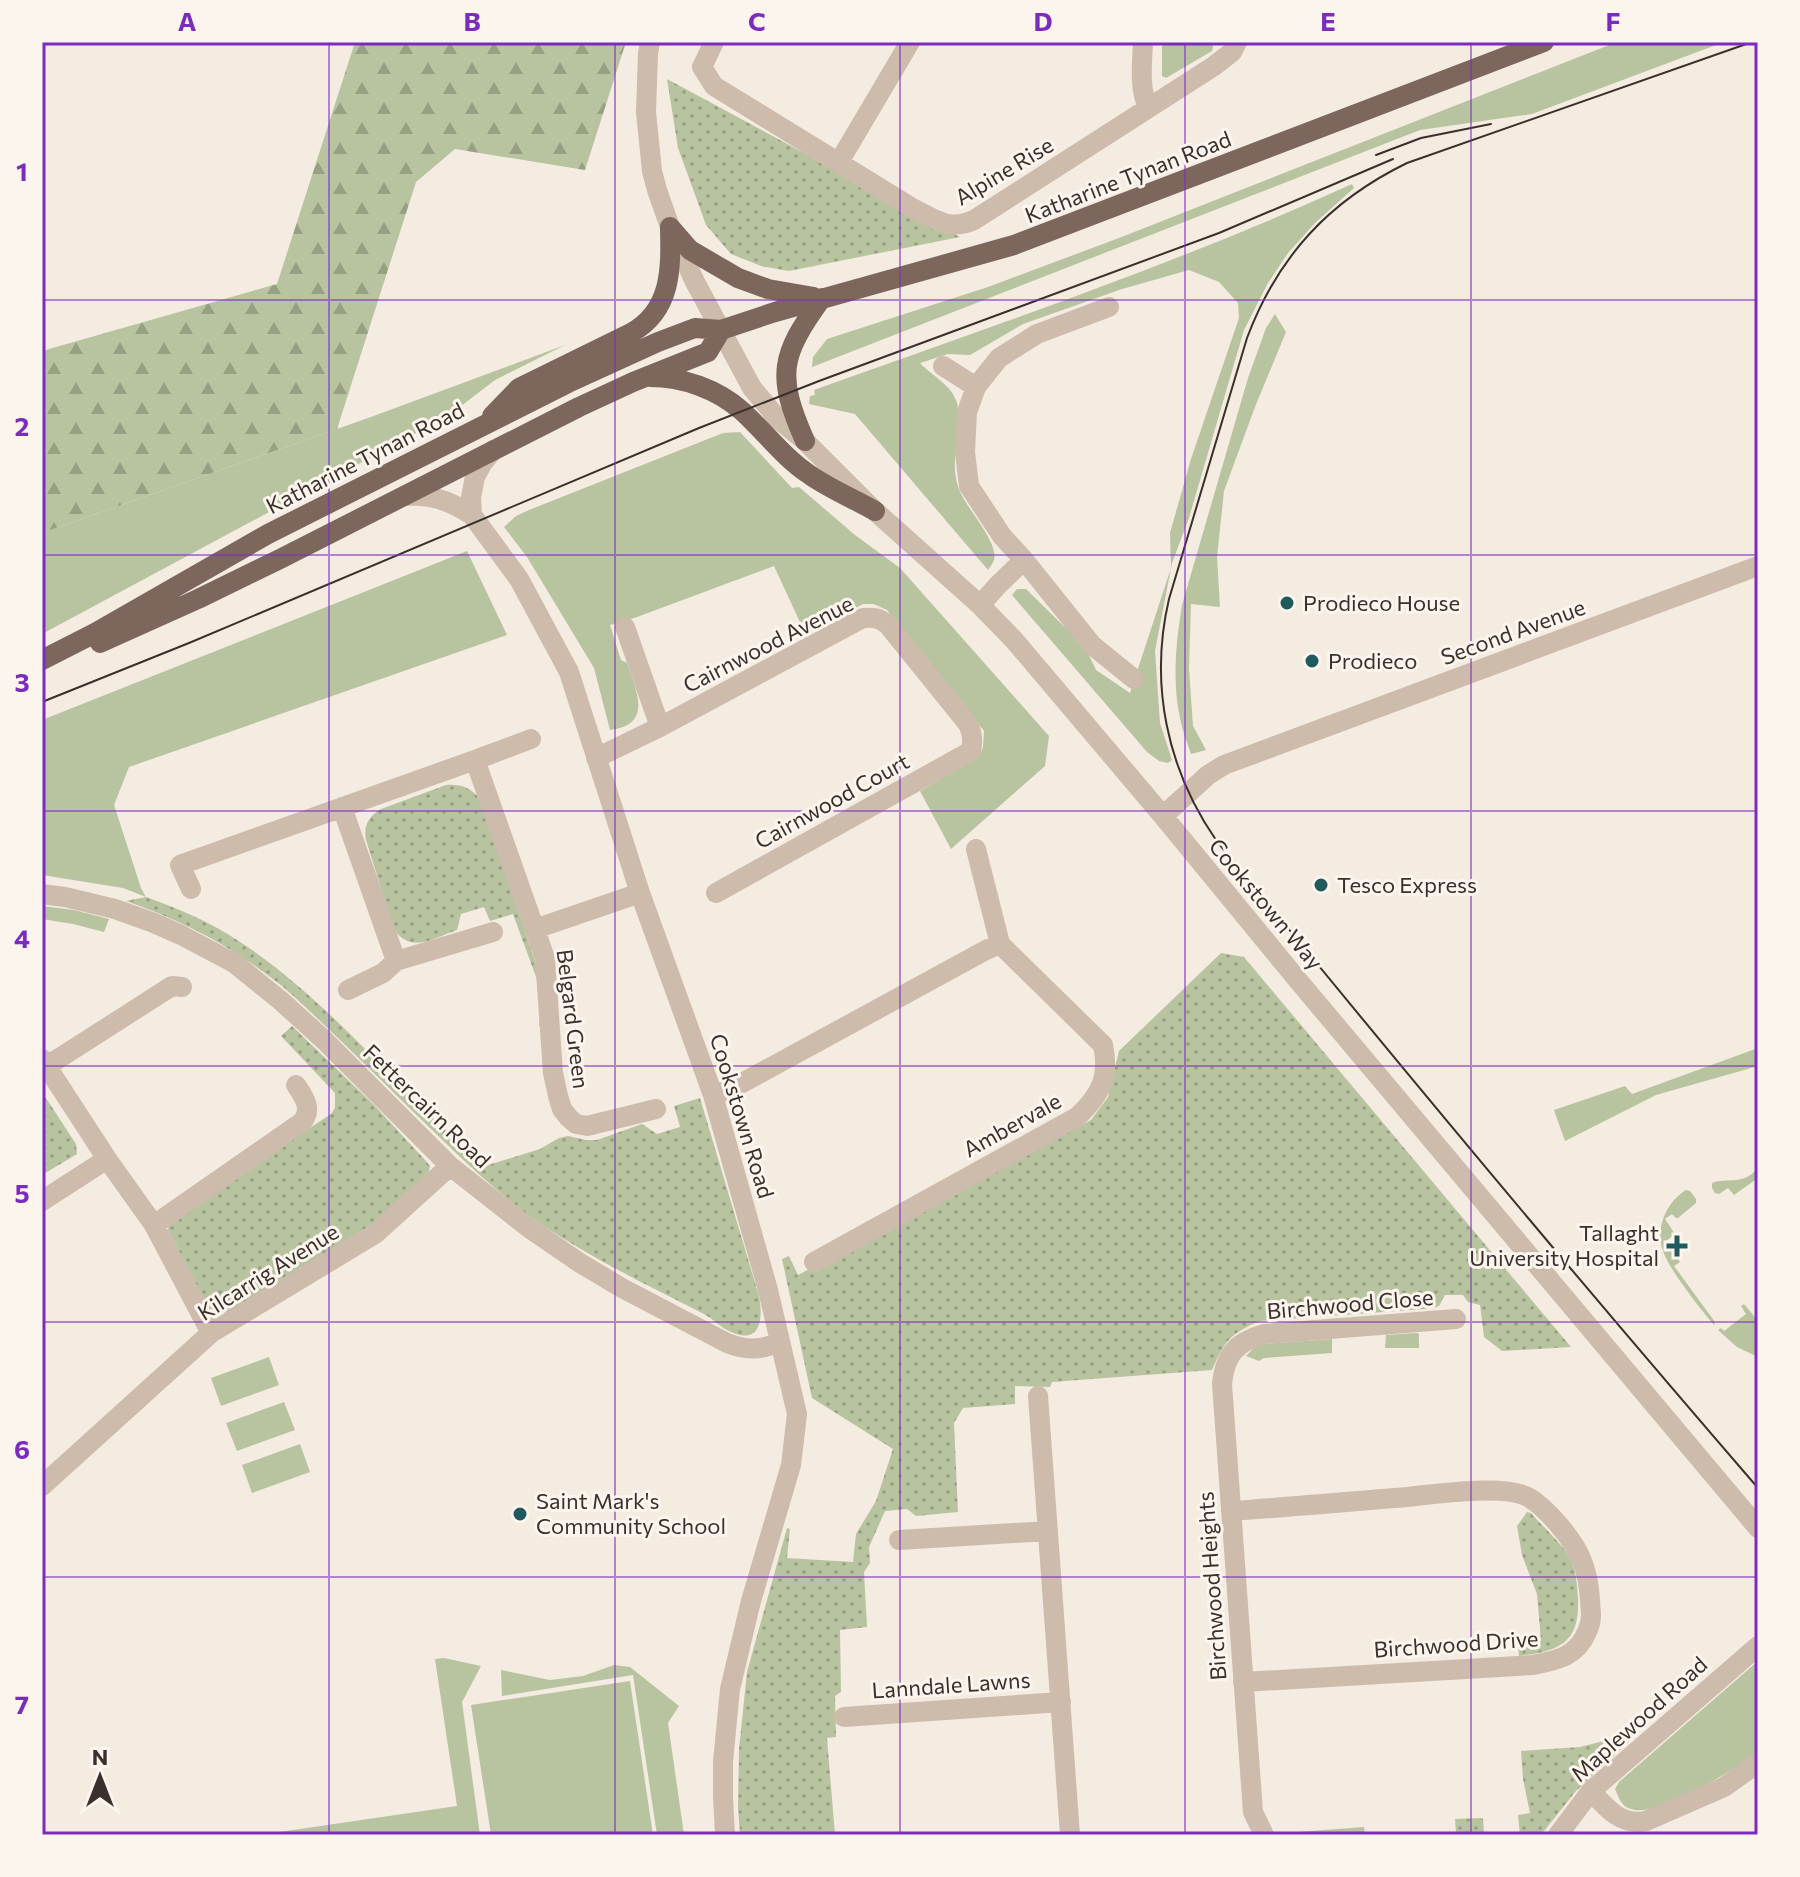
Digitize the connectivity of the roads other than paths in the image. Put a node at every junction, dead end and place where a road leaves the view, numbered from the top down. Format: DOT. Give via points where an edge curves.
graph roads {
  1 [pos="650,42"];
  2 [pos="714,42"];
  3 [pos="910,42"];
  4 [pos="1143,42"];
  5 [pos="1237,42"];
  6 [pos="1544,42"];
  7 [pos="1148,108"];
  8 [pos="839,162"];
  9 [pos="670,227"];
  10 [pos="822,298"];
  11 [pos="1109,307"];
  12 [pos="721,330"];
  13 [pos="943,366"];
  14 [pos="646,377"];
  15 [pos="976,387"];
  16 [pos="481,427"];
  17 [pos="805,441"];
  18 [pos="493,450"];
  19 [pos="404,496"];
  20 [pos="875,511"];
  21 [pos="472,515"];
  22 [pos="1024,560"];
  23 [pos="1758,566"];
  24 [pos="980,605"];
  25 [pos="625,627"];
  26 [pos="42,662"];
  27 [pos="1134,679"];
  28 [pos="660,727"];
  29 [pos="531,739"];
  30 [pos="971,751"];
  31 [pos="596,758"];
  32 [pos="475,760"];
  33 [pos="342,807"];
  34 [pos="1163,816"];
  35 [pos="976,849"];
  36 [pos="191,889"];
  37 [pos="640,893"];
  38 [pos="716,893"];
  39 [pos="42,894"];
  40 [pos="535,929"];
  41 [pos="493,932"];
  42 [pos="1000,944"];
  43 [pos="396,961"];
  44 [pos="182,987"];
  45 [pos="348,990"];
  46 [pos="45,1062"];
  47 [pos="296,1085"];
  48 [pos="713,1095"];
  49 [pos="656,1109"];
  50 [pos="107,1159"];
  51 [pos="450,1166"];
  52 [pos="42,1201"];
  53 [pos="154,1225"];
  54 [pos="814,1262"];
  55 [pos="1456,1319"];
  56 [pos="211,1333"];
  57 [pos="1247,1339"];
  58 [pos="780,1342"];
  59 [pos="1038,1396"];
  60 [pos="42,1486"];
  61 [pos="1231,1511"];
  62 [pos="1758,1528"];
  63 [pos="1048,1531"];
  64 [pos="899,1540"];
  65 [pos="1758,1646"];
  66 [pos="1243,1682"];
  67 [pos="1061,1702"];
  68 [pos="844,1717"];
  69 [pos="1758,1763"];
  70 [pos="1591,1791"];
  71 [pos="725,1835"];
  72 [pos="1070,1835"];
  73 [pos="1264,1835"];
  74 [pos="1558,1835"];
  1 -- 9 [label="street" via="646,112 652,171"];
  2 -- 8 [label="street, Alpine Rise" via="702,67 714,86"];
  3 -- 8 [label="street"];
  4 -- 7 [label="street" via="1142,86"];
  5 -- 7 [label="street, Alpine Rise" via="1214,66"];
  6 -- 10 [label="main road, Katharine Tynan Road" via="1031,240"];
  7 -- 8 [label="street, Alpine Rise" via="959,226 914,209"];
  9 -- 10 [label="main road" via="690,250 738,278"];
  9 -- 12 [label="street"];
  9 -- 16 [label="main road" via="664,298 647,323 519,388"];
  10 -- 12 [label="main road, Katharine Tynan Road"];
  10 -- 17 [label="main road" via="796,338 787,364 787,393"];
  11 -- 15 [label="street" via="1018,344"];
  12 -- 14 [label="main road, Katharine Tynan Road" via="708,352"];
  12 -- 16 [label="main road, Katharine Tynan Road" via="695,328 658,342"];
  12 -- 17 [label="street, Cookstown Way" via="763,403"];
  13 -- 15 [label="street"];
  14 -- 18 [label="main road, Katharine Tynan Road"];
  14 -- 20 [label="main road" via="678,379 725,399 810,476"];
  15 -- 22 [label="street" via="967,412 969,486"];
  16 -- 26 [label="main road, Katharine Tynan Road" via="268,534"];
  17 -- 20 [label="street, Cookstown Way"];
  18 -- 19 [label="main road, Katharine Tynan Road"];
  18 -- 21 [label="street" via="472,486"];
  19 -- 21 [label="street" via="431,496"];
  19 -- 26 [label="main road, Katharine Tynan Road" via="198,599 101,643"];
  20 -- 24 [label="street, Cookstown Way"];
  21 -- 31 [label="street, Cookstown Road" via="519,579 569,672"];
  22 -- 24 [label="street"];
  22 -- 27 [label="street" via="1092,645"];
  23 -- 34 [label="street, Second Avenue" via="1224,765"];
  24 -- 34 [label="street, Cookstown Way"];
  25 -- 28 [label="street"];
  28 -- 30 [label="street, Cairnwood Avenue" via="873,617 888,625 968,724"];
  28 -- 31 [label="street, Cairnwood Avenue"];
  29 -- 32 [label="street"];
  30 -- 38 [label="street, Cairnwood Court"];
  31 -- 37 [label="street, Cookstown Road"];
  32 -- 33 [label="street"];
  32 -- 40 [label="street, Belgard Green"];
  33 -- 36 [label="street" via="180,865"];
  33 -- 43 [label="street"];
  34 -- 62 [label="street, Cookstown Way"];
  35 -- 42 [label="street"];
  37 -- 40 [label="street, Belgard Green"];
  37 -- 48 [label="street, Cookstown Road"];
  39 -- 51 [label="street, Fettercairn Road" via="154,923 234,963 323,1039"];
  40 -- 49 [label="street, Belgard Green" via="545,958 553,1073 562,1109 576,1124 587,1126"];
  41 -- 43 [label="street"];
  42 -- 48 [label="street"];
  42 -- 54 [label="street, Ambervale" via="1103,1045 1105,1076 1092,1104"];
  43 -- 45 [label="street"];
  44 -- 46 [label="street" via="172,986"];
  46 -- 50 [label="street"];
  47 -- 53 [label="street" via="308,1108 302,1122"];
  48 -- 58 [label="street, Cookstown Road"];
  50 -- 52 [label="street"];
  50 -- 53 [label="street"];
  51 -- 56 [label="street, Kilcarrig Avenue" via="375,1234"];
  51 -- 58 [label="street, Fettercairn Road" via="529,1228 622,1288 738,1347"];
  53 -- 56 [label="street"];
  55 -- 57 [label="street, Birchwood Close"];
  56 -- 60 [label="street, Kilcarrig Avenue"];
  57 -- 61 [label="street, Birchwood Heights" via="1232,1353 1223,1375"];
  58 -- 71 [label="street, Cookstown Road" via="797,1414 791,1465 730,1689 723,1762"];
  59 -- 63 [label="street, Lanndale Lawns"];
  61 -- 66 [label="street, Birchwood Heights"];
  61 -- 66 [label="street, Birchwood Drive" via="1503,1491 1526,1496 1557,1523 1582,1559 1589,1588 1591,1622 1584,1638 1574,1652 1557,1661"];
  63 -- 64 [label="street"];
  63 -- 67 [label="street, Lanndale Lawns"];
  65 -- 70 [label="street, Maplewood Road"];
  66 -- 73 [label="street, Birchwood Heights" via="1253,1812"];
  67 -- 68 [label="street, Lanndale Lawns"];
  67 -- 72 [label="street, Lanndale Lawns"];
  69 -- 70 [label="street" via="1724,1787 1635,1823 1621,1820"];
  70 -- 74 [label="street, Maplewood Road"];
}
